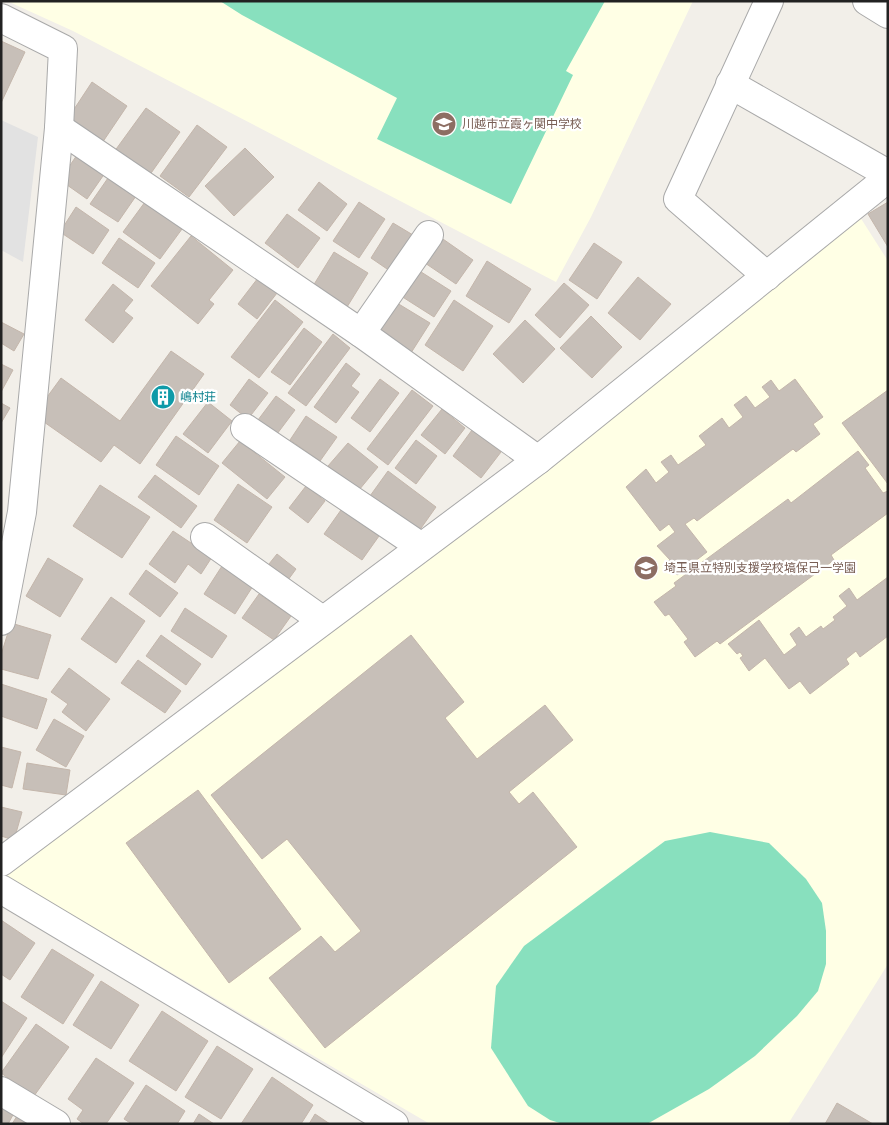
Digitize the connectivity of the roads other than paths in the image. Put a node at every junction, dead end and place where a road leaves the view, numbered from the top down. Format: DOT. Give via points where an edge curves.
graph roads {
  1 [pos="769,1"];
  2 [pos="867,1"];
  3 [pos="888,14"];
  4 [pos="1,18"];
  5 [pos="730,84"];
  6 [pos="59,128"];
  7 [pos="888,174"];
  8 [pos="888,178"];
  9 [pos="429,235"];
  10 [pos="767,276"];
  11 [pos="361,333"];
  12 [pos="245,428"];
  13 [pos="538,460"];
  14 [pos="10,516"];
  15 [pos="205,537"];
  16 [pos="420,546"];
  17 [pos="322,620"];
  18 [pos="1,621"];
  19 [pos="1,862"];
  20 [pos="1,889"];
  21 [pos="1,1091"];
  22 [pos="56,1124"];
  23 [pos="394,1124"];
  1 -- 5 [label="street"];
  2 -- 3 [label="street"];
  4 -- 6 [label="street" via="63,49"];
  5 -- 7 [label="street"];
  5 -- 10 [label="street" via="678,199"];
  6 -- 11 [label="street"];
  6 -- 14 [label="street"];
  8 -- 10 [label="street"];
  9 -- 11 [label="street"];
  10 -- 13 [label="street"];
  11 -- 13 [label="street"];
  12 -- 16 [label="street"];
  13 -- 16 [label="street"];
  14 -- 18 [label="street"];
  15 -- 17 [label="street"];
  16 -- 17 [label="street"];
  17 -- 19 [label="street"];
  20 -- 23 [label="street"];
  21 -- 22 [label="street"];
}
